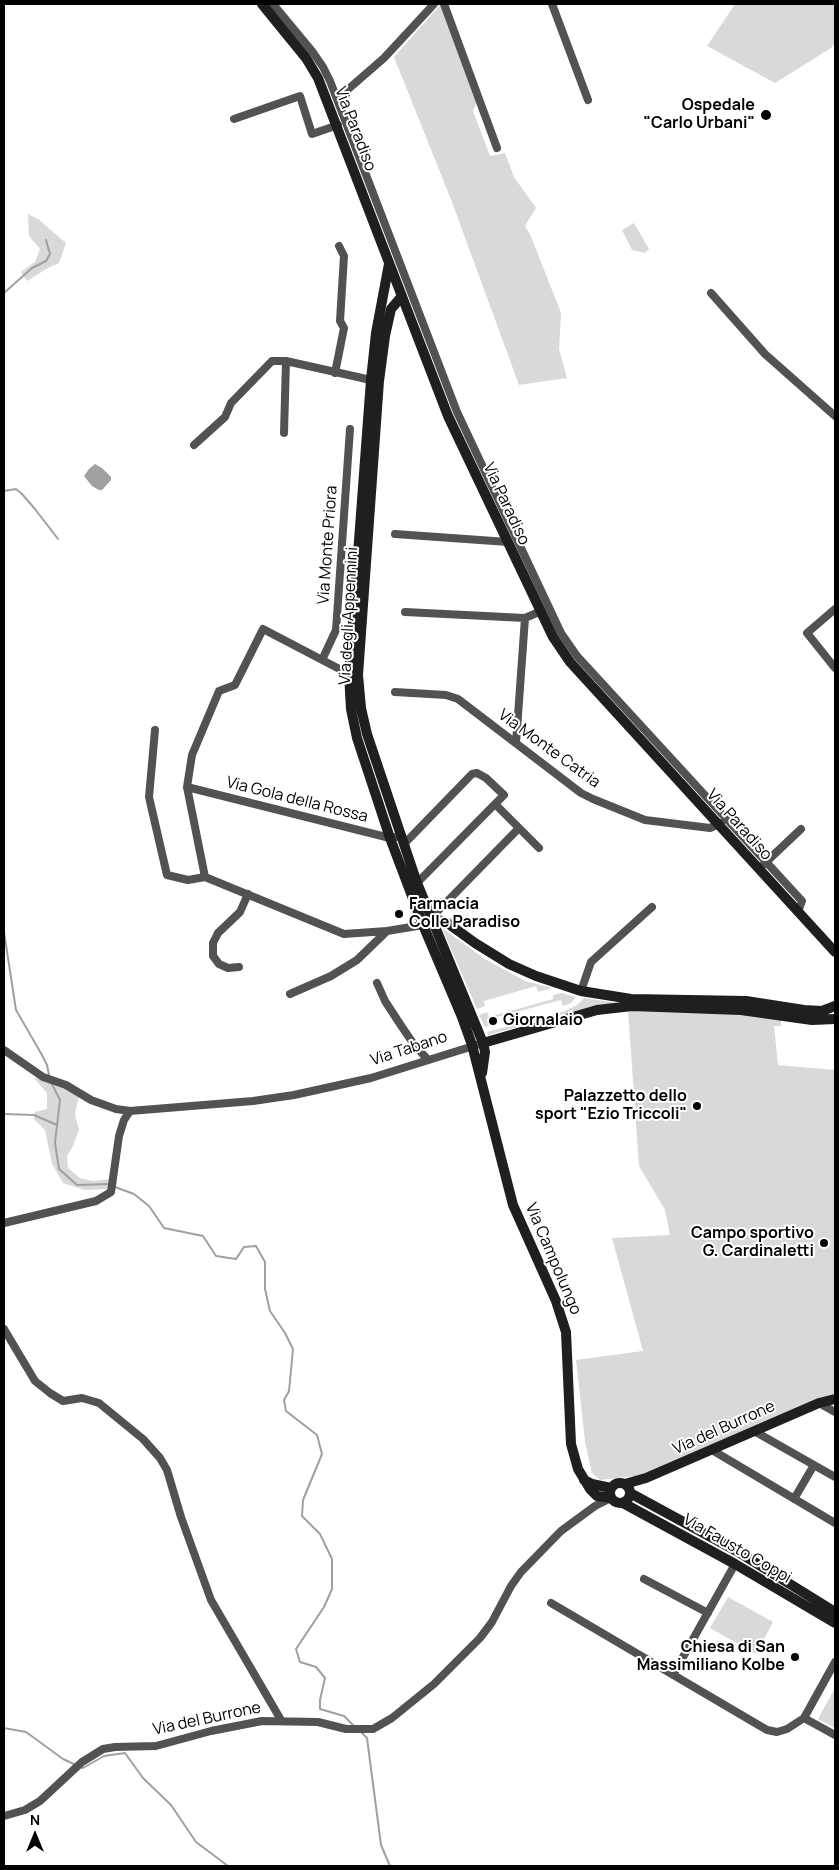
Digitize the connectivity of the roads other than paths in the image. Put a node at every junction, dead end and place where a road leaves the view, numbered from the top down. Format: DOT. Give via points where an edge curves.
graph roads {
  1 [pos="262,4"];
  2 [pos="274,4"];
  3 [pos="434,4"];
  4 [pos="444,4"];
  5 [pos="552,4"];
  6 [pos="338,98"];
  7 [pos="588,100"];
  8 [pos="234,119"];
  9 [pos="338,125"];
  10 [pos="497,148"];
  11 [pos="339,246"];
  12 [pos="389,264"];
  13 [pos="711,293"];
  14 [pos="402,296"];
  15 [pos="383,302"];
  16 [pos="410,318"];
  17 [pos="388,320"];
  18 [pos="286,361"];
  19 [pos="335,373"];
  20 [pos="370,380"];
  21 [pos="452,414"];
  22 [pos="835,416"];
  23 [pos="350,429"];
  24 [pos="284,433"];
  25 [pos="194,445"];
  26 [pos="395,534"];
  27 [pos="508,542"];
  28 [pos="835,609"];
  29 [pos="405,612"];
  30 [pos="539,612"];
  31 [pos="525,618"];
  32 [pos="322,660"];
  33 [pos="835,668"];
  34 [pos="354,674"];
  35 [pos="395,692"];
  36 [pos="155,730"];
  37 [pos="516,743"];
  38 [pos="187,786"];
  39 [pos="495,804"];
  40 [pos="722,822"];
  41 [pos="519,828"];
  42 [pos="801,829"];
  43 [pos="390,838"];
  44 [pos="402,840"];
  45 [pos="539,848"];
  46 [pos="762,865"];
  47 [pos="205,877"];
  48 [pos="417,883"];
  49 [pos="248,894"];
  50 [pos="652,907"];
  51 [pos="431,918"];
  52 [pos="422,925"];
  53 [pos="387,932"];
  54 [pos="834,952"];
  55 [pos="239,967"];
  56 [pos="377,983"];
  57 [pos="581,991"];
  58 [pos="290,994"];
  59 [pos="835,1006"];
  60 [pos="835,1020"];
  61 [pos="483,1043"];
  62 [pos="472,1046"];
  63 [pos="4,1050"];
  64 [pos="428,1060"];
  65 [pos="482,1081"];
  66 [pos="130,1111"];
  67 [pos="4,1223"];
  68 [pos="4,1328"];
  69 [pos="835,1399"];
  70 [pos="818,1403"];
  71 [pos="835,1412"];
  72 [pos="754,1431"];
  73 [pos="712,1450"];
  74 [pos="814,1465"];
  75 [pos="835,1477"];
  76 [pos="628,1489"];
  77 [pos="611,1493"];
  78 [pos="794,1500"];
  79 [pos="623,1503"];
  80 [pos="835,1523"];
  81 [pos="735,1564"];
  82 [pos="644,1579"];
  83 [pos="551,1603"];
  84 [pos="835,1612"];
  85 [pos="708,1613"];
  86 [pos="835,1624"];
  87 [pos="835,1662"];
  88 [pos="673,1675"];
  89 [pos="804,1718"];
  90 [pos="281,1720"];
  91 [pos="835,1735"];
  92 [pos="4,1816"];
  1 -- 9 [label="street, Via Paradiso" via="310,65"];
  2 -- 6 [label="street" via="323,67"];
  3 -- 6 [label="street" via="384,58"];
  4 -- 10 [label="street"];
  5 -- 7 [label="street"];
  6 -- 21 [label="street"];
  8 -- 9 [label="street" via="300,96 312,134"];
  9 -- 12 [label="street, Via Paradiso"];
  11 -- 19 [label="street" via="344,256 340,321 344,328"];
  12 -- 14 [label="street, Via Paradiso"];
  12 -- 15 [label="street, Via degli Appennini"];
  13 -- 22 [label="street" via="765,354"];
  14 -- 15 [label="street" via="394,294"];
  14 -- 16 [label="street, Via Paradiso"];
  14 -- 17 [label="street, Via degli Appennini" via="391,309"];
  15 -- 20 [label="street, Via degli Appennini"];
  16 -- 17 [label="street" via="395,316"];
  16 -- 21 [label="street, Via Paradiso"];
  17 -- 34 [label="street, Via degli Appennini" via="379,381"];
  18 -- 19 [label="street"];
  18 -- 24 [label="street"];
  18 -- 25 [label="street" via="272,361 231,402 225,417"];
  19 -- 20 [label="street"];
  20 -- 34 [label="street, Via degli Appennini"];
  21 -- 27 [label="street, Via Paradiso"];
  21 -- 40 [label="street" via="561,633 577,656"];
  23 -- 32 [label="street, Via Monte Priora" via="336,630"];
  26 -- 27 [label="street"];
  27 -- 30 [label="street, Via Paradiso"];
  28 -- 33 [label="street" via="807,633"];
  29 -- 31 [label="street"];
  30 -- 31 [label="street"];
  30 -- 40 [label="street, Via Paradiso" via="570,662"];
  31 -- 37 [label="street"];
  32 -- 34 [label="street"];
  32 -- 38 [label="street" via="263,629 235,685 219,691 192,755"];
  34 -- 43 [label="street, Via degli Appennini" via="351,709 357,738"];
  34 -- 44 [label="street, Via degli Appennini" via="367,734"];
  35 -- 37 [label="street, Via Monte Catria" via="446,695 458,699"];
  36 -- 47 [label="street" via="149,797 167,875 188,880"];
  37 -- 40 [label="street, Via Monte Catria" via="581,793 645,820 710,828"];
  38 -- 43 [label="street, Via Gola della Rossa"];
  38 -- 47 [label="street"];
  39 -- 41 [label="street"];
  39 -- 44 [label="street" via="504,795 486,778 472,774"];
  39 -- 48 [label="street"];
  40 -- 46 [label="street, Via Paradiso"];
  41 -- 45 [label="street"];
  41 -- 51 [label="street"];
  42 -- 46 [label="street"];
  43 -- 44 [label="street, Via Gola della Rossa"];
  43 -- 52 [label="street, Via degli Appennini"];
  44 -- 48 [label="street, Via degli Appennini"];
  46 -- 54 [label="street, Via Paradiso"];
  47 -- 49 [label="street"];
  48 -- 51 [label="street, Via degli Appennini"];
  49 -- 53 [label="street" via="344,934"];
  49 -- 55 [label="street" via="240,912 218,932 213,943 213,956 219,964 228,968"];
  50 -- 57 [label="street" via="591,962"];
  51 -- 52 [label="street"];
  51 -- 57 [label="street" via="446,922 509,964"];
  51 -- 61 [label="street, Via degli Appennini"];
  52 -- 53 [label="street"];
  52 -- 62 [label="street, Via degli Appennini"];
  53 -- 58 [label="street" via="357,960 331,976"];
  56 -- 64 [label="street" via="413,1044"];
  57 -- 59 [label="street" via="631,999 746,1001 804,1010 822,1011"];
  60 -- 61 [label="street, Via Tabano" via="741,1010 632,1006 596,1010"];
  61 -- 62 [label="street, Via Tabano"];
  61 -- 65 [label="street, Via Campolungo"];
  62 -- 64 [label="street, Via Tabano"];
  62 -- 65 [label="street, Via Campolungo"];
  63 -- 66 [label="street, Via Tabano" via="43,1077 56,1080 91,1100"];
  64 -- 66 [label="street, Via Tabano" via="371,1078 294,1095"];
  65 -- 77 [label="street, Via Campolungo" via="513,1204 556,1301 566,1332 571,1444 578,1469 584,1480"];
  66 -- 67 [label="street" via="119,1136 111,1192 96,1201"];
  68 -- 90 [label="street" via="35,1381 63,1401 82,1398 98,1403 143,1438 160,1458 211,1600"];
  69 -- 70 [label="street, Via del Burrone"];
  70 -- 71 [label="street"];
  70 -- 72 [label="street, Via del Burrone"];
  72 -- 73 [label="street, Via del Burrone"];
  72 -- 74 [label="street"];
  73 -- 76 [label="street, Via del Burrone"];
  73 -- 78 [label="street"];
  74 -- 75 [label="street"];
  74 -- 78 [label="street"];
  76 -- 77 [label="street" via="619,1483"];
  76 -- 79 [label="street" via="628,1499"];
  76 -- 84 [label="street, Via Fausto Coppi"];
  77 -- 79 [label="street" via="617,1503"];
  77 -- 90 [label="street, Via del Burrone" via="561,1531 521,1572 480,1638 434,1684 392,1718 365,1730"];
  78 -- 80 [label="street"];
  79 -- 81 [label="street, Via Fausto Coppi"];
  81 -- 85 [label="street"];
  81 -- 86 [label="street, Via Fausto Coppi"];
  82 -- 85 [label="street"];
  83 -- 88 [label="street"];
  85 -- 88 [label="street"];
  87 -- 89 [label="street"];
  88 -- 89 [label="street" via="767,1730 787,1730"];
  89 -- 91 [label="street"];
  90 -- 92 [label="street, Via del Burrone" via="240,1724 156,1746 103,1749 82,1762 40,1801 25,1810"];
}
